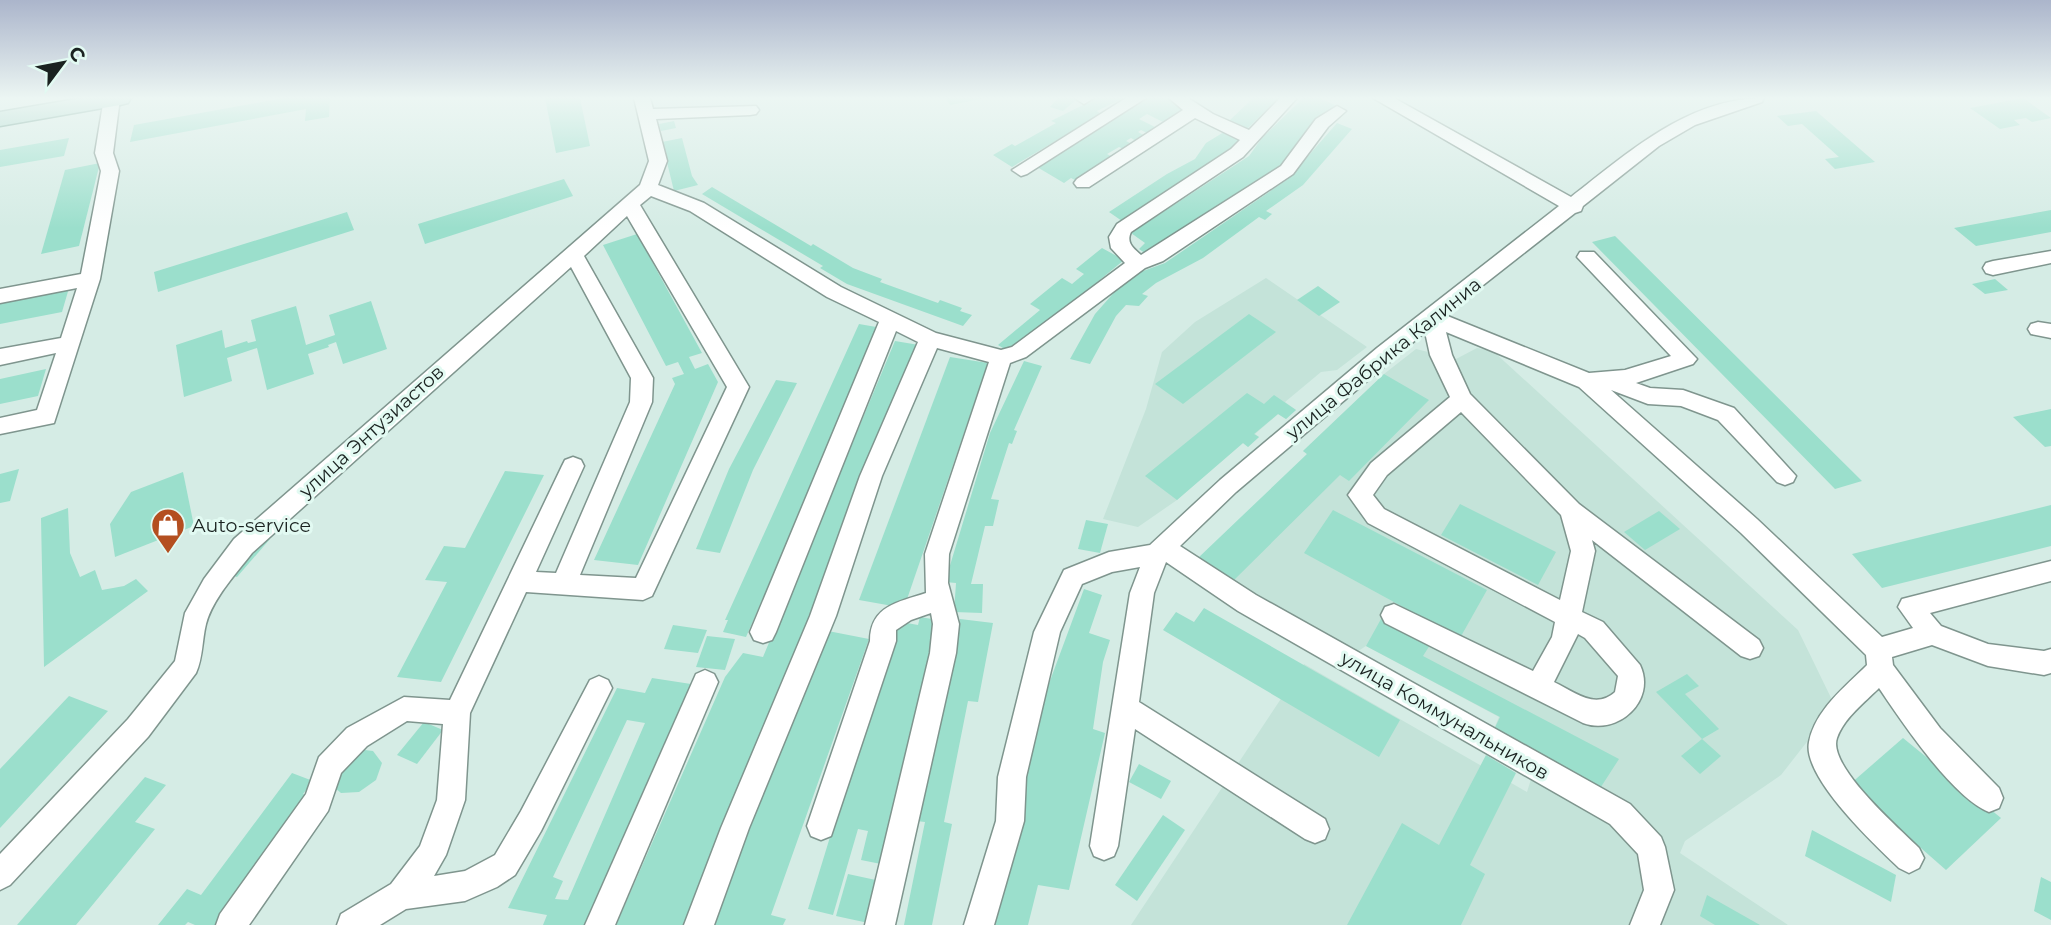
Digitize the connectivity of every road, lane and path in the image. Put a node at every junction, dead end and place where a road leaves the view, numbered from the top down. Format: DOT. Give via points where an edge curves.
graph roads {
  1 [pos="106,141"];
  2 [pos="652,141"];
  3 [pos="1068,141"];
  4 [pos="1139,141"];
  5 [pos="1248,141"];
  6 [pos="1308,141"];
  7 [pos="1461,141"];
  8 [pos="1654,141"];
  9 [pos="1021,170"];
  10 [pos="1083,183"];
  11 [pos="648,188"];
  12 [pos="630,205"];
  13 [pos="1574,207"];
  14 [pos="573,254"];
  15 [pos="1587,257"];
  16 [pos="2051,257"];
  17 [pos="1138,263"];
  18 [pos="1993,268"];
  19 [pos="90,279"];
  20 [pos="0,296"];
  21 [pos="1432,318"];
  22 [pos="890,320"];
  23 [pos="930,339"];
  24 [pos="71,343"];
  25 [pos="0,357"];
  26 [pos="1001,358"];
  27 [pos="1587,381"];
  28 [pos="1612,382"];
  29 [pos="1462,399"];
  30 [pos="0,426"];
  31 [pos="573,466"];
  32 [pos="1785,476"];
  33 [pos="1571,510"];
  34 [pos="1160,551"];
  35 [pos="2051,571"];
  36 [pos="519,581"];
  37 [pos="564,584"];
  38 [pos="940,599"];
  39 [pos="1394,615"];
  40 [pos="1569,615"];
  41 [pos="763,632"];
  42 [pos="1932,634"];
  43 [pos="1750,648"];
  44 [pos="1880,660"];
  45 [pos="2051,661"];
  46 [pos="705,682"];
  47 [pos="1538,687"];
  48 [pos="599,688"];
  49 [pos="1127,709"];
  50 [pos="457,713"];
  51 [pos="1989,798"];
  52 [pos="821,826"];
  53 [pos="1315,829"];
  54 [pos="1104,846"];
  55 [pos="1909,858"];
  56 [pos="0,875"];
  57 [pos="402,895"];
  58 [pos="231,925"];
  59 [pos="352,925"];
  60 [pos="600,925"];
  61 [pos="699,925"];
  62 [pos="880,925"];
  63 [pos="979,925"];
  64 [pos="1645,925"];
  1 -- 19 [label="street" via="104,153 110,171"];
  2 -- 11 [label="street" via="657,161"];
  3 -- 9 [label="street"];
  4 -- 10 [label="lane"];
  5 -- 17 [label="street" via="1124,228 1119,237 1121,247"];
  6 -- 17 [label="street" via="1287,170 1156,256"];
  7 -- 13 [label="street"];
  8 -- 13 [label="street, улица Фабрика Калиниа"];
  11 -- 12 [label="street, улица Энтузиастов"];
  11 -- 22 [label="street" via="697,207 834,292"];
  12 -- 14 [label="street, улица Энтузиастов"];
  12 -- 37 [label="street" via="738,387 643,589"];
  13 -- 21 [label="street, улица Фабрика Калиниа"];
  14 -- 37 [label="street" via="642,378 641,402"];
  14 -- 56 [label="street, улица Энтузиастов" via="243,546 194,621 187,665 138,728"];
  15 -- 28 [label="street" via="1686,359"];
  16 -- 18 [label="street"];
  17 -- 26 [label="street" via="1019,352"];
  19 -- 20 [label="street"];
  19 -- 24 [label="street"];
  21 -- 27 [label="street"];
  21 -- 29 [label="street" via="1441,355"];
  21 -- 34 [label="street, улица Фабрика Калиниа" via="1228,486"];
  22 -- 23 [label="street"];
  22 -- 41 [label="street"];
  23 -- 26 [label="street"];
  23 -- 61 [label="street" via="872,476 823,615"];
  24 -- 25 [label="street"];
  24 -- 30 [label="street" via="46,417"];
  26 -- 38 [label="street" via="937,554"];
  27 -- 28 [label="street"];
  27 -- 44 [label="street" via="1749,526"];
  28 -- 32 [label="street" via="1648,396 1683,398 1726,414"];
  29 -- 33 [label="street"];
  29 -- 40 [label="street" via="1379,469 1360,495 1376,516"];
  31 -- 36 [label="street"];
  33 -- 40 [label="street" via="1583,551"];
  33 -- 43 [label="street"];
  34 -- 49 [label="street, улица Фабрика Калиниа" via="1142,593"];
  34 -- 63 [label="street" via="1109,562 1073,577 1047,632 1012,776 1010,821"];
  34 -- 64 [label="street, улица Коммунальников" via="1620,814 1651,847 1659,890"];
  35 -- 42 [label="street" via="1911,607"];
  36 -- 37 [label="street"];
  36 -- 50 [label="street"];
  38 -- 52 [label="street" via="889,619 883,626 883,641"];
  38 -- 62 [label="street" via="946,624 943,653"];
  39 -- 47 [label="street"];
  40 -- 47 [label="street" via="1563,639"];
  40 -- 47 [label="street" via="1594,630 1631,673 1628,698 1612,712 1592,714"];
  42 -- 44 [label="street"];
  42 -- 45 [label="street" via="1988,655"];
  44 -- 51 [label="street" via="1916,721 1952,766"];
  44 -- 55 [label="street" via="1825,731 1821,752 1872,822"];
  46 -- 60 [label="street"];
  48 -- 57 [label="street" via="505,864 465,886"];
  49 -- 53 [label="street"];
  49 -- 54 [label="street, улица Фабрика Калиниа"];
  50 -- 57 [label="street" via="451,800 431,856"];
  50 -- 58 [label="lane" via="404,709 357,737 329,766 318,801"];
  57 -- 59 [label="street"];
}
